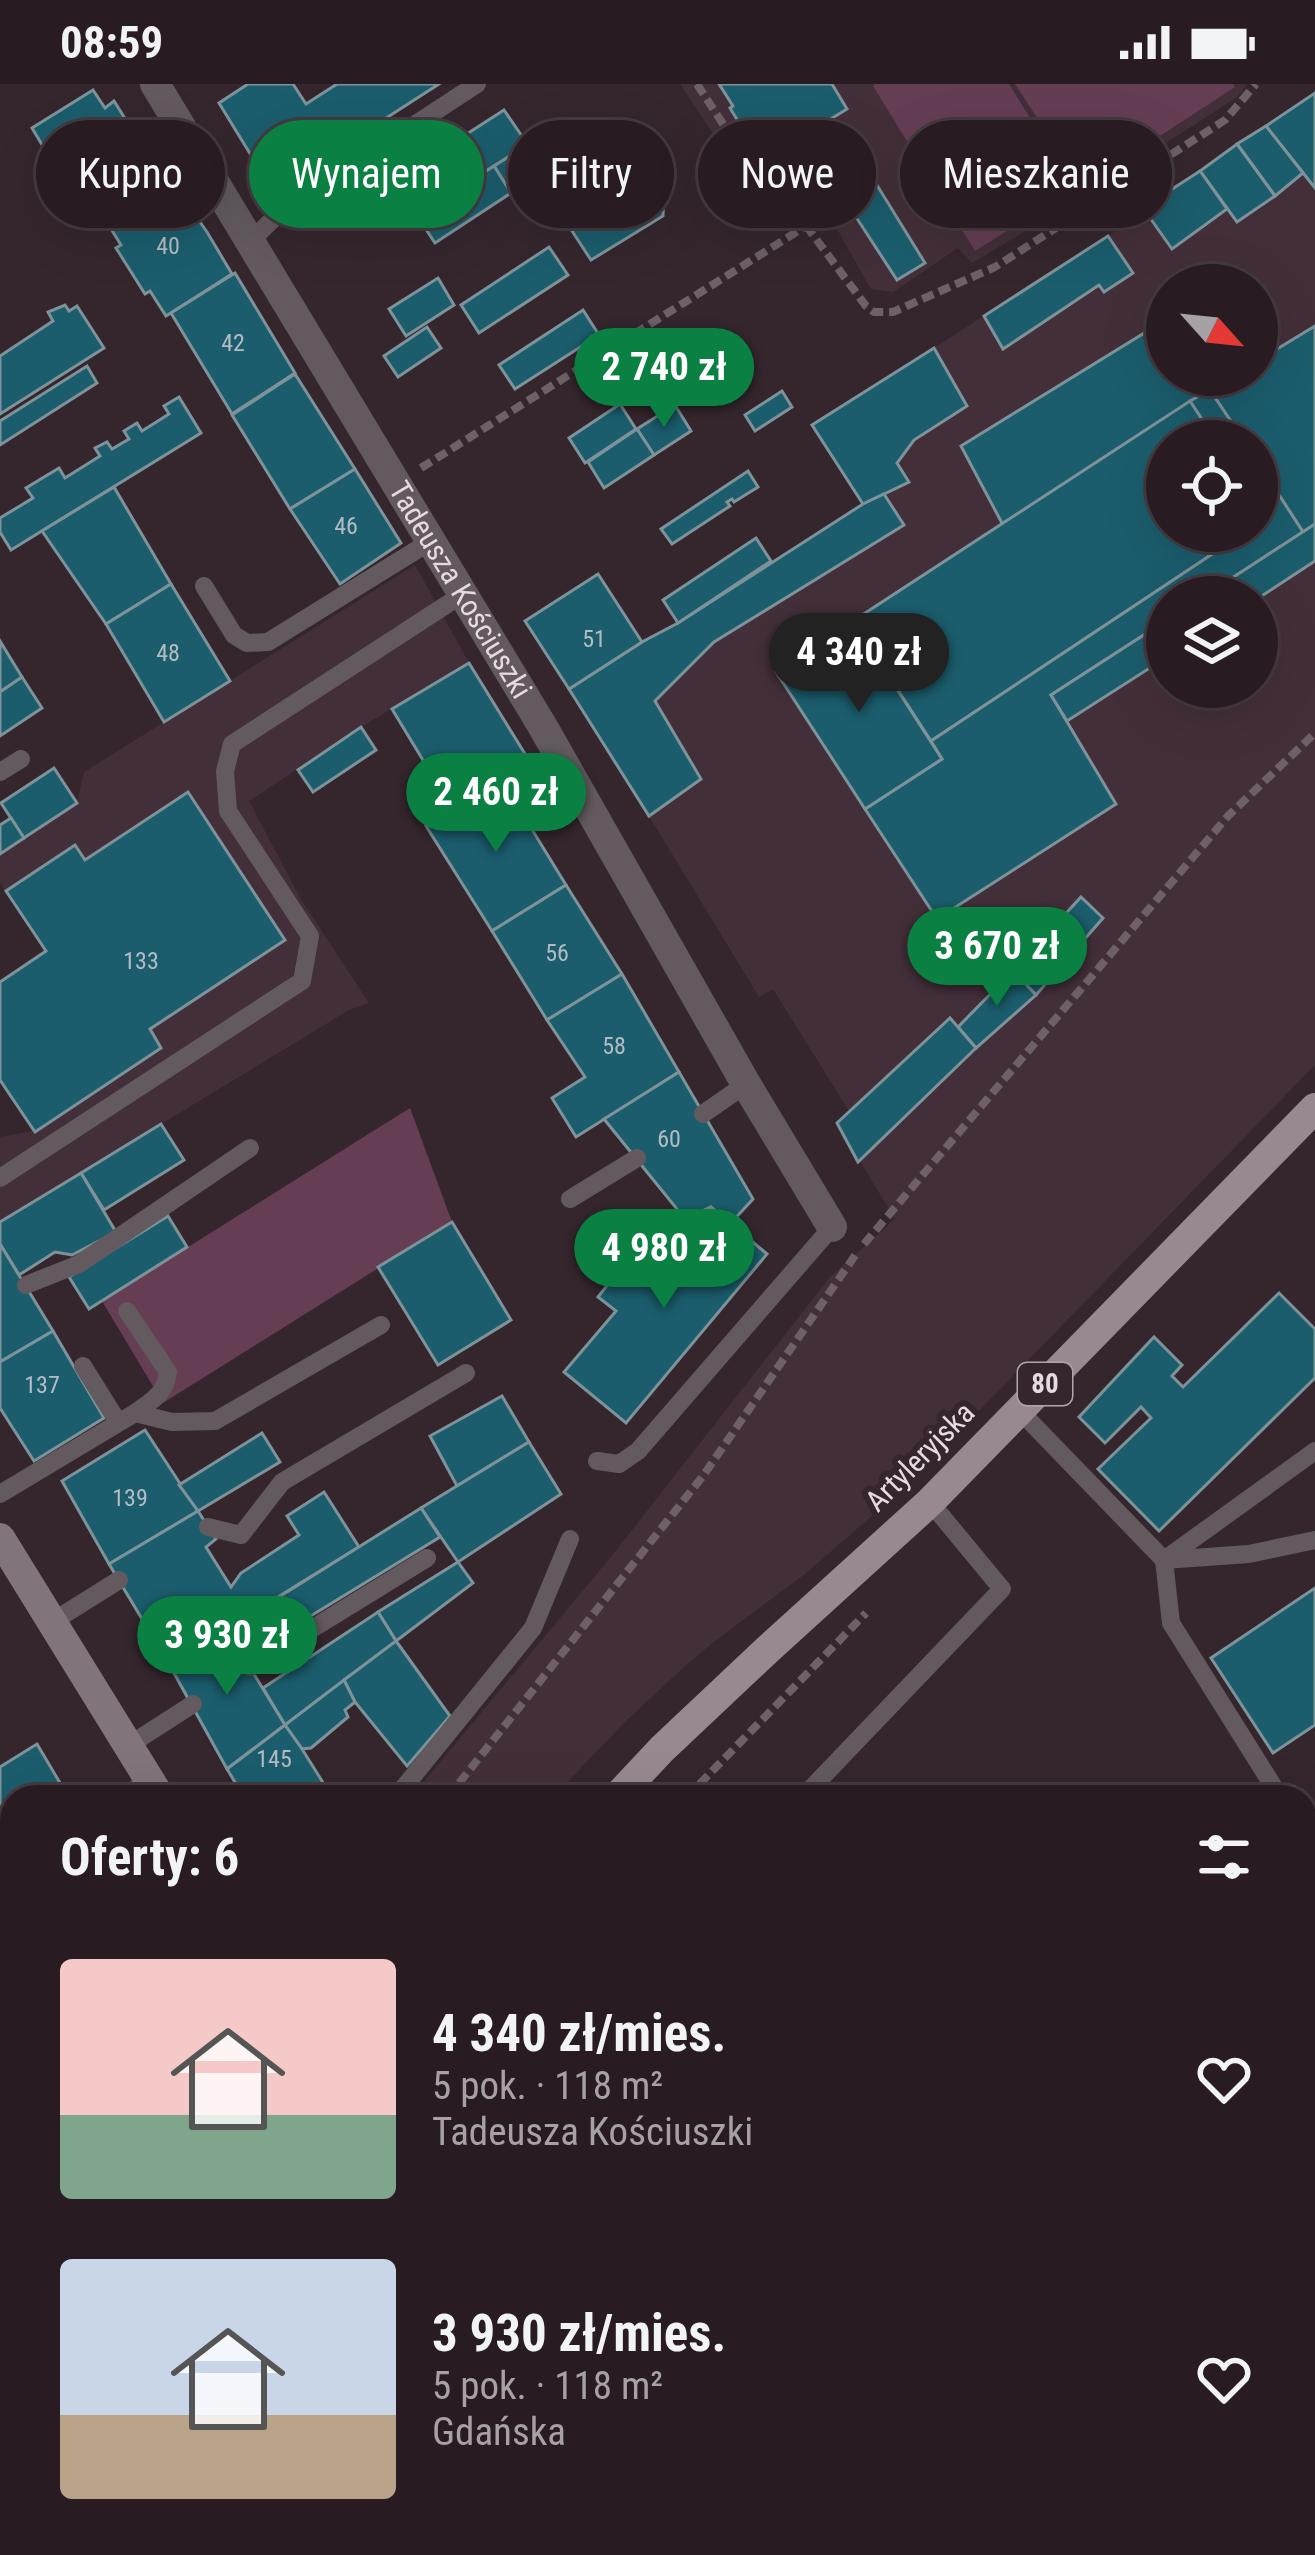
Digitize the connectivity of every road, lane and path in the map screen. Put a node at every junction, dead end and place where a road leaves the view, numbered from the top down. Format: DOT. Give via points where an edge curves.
graph roads {
  1 [pos="155,84"];
  2 [pos="477,84"];
  3 [pos="697,84"];
  4 [pos="1256,84"];
  5 [pos="720,120"];
  6 [pos="803,228"];
  7 [pos="808,228"];
  8 [pos="250,242"];
  9 [pos="396,483"];
  10 [pos="431,541"];
  11 [pos="204,586"];
  12 [pos="463,594"];
  13 [pos="1315,733"];
  14 [pos="21,759"];
  15 [pos="0,772"];
  16 [pos="746,1084"];
  17 [pos="1315,1108"];
  18 [pos="704,1114"];
  19 [pos="250,1148"];
  20 [pos="637,1158"];
  21 [pos="0,1178"];
  22 [pos="570,1199"];
  23 [pos="832,1227"];
  24 [pos="856,1254"];
  25 [pos="26,1285"];
  26 [pos="127,1311"];
  27 [pos="381,1325"];
  28 [pos="83,1366"];
  29 [pos="466,1372"];
  30 [pos="1019,1410"];
  31 [pos="127,1418"];
  32 [pos="1315,1451"];
  33 [pos="597,1461"];
  34 [pos="0,1494"];
  35 [pos="930,1502"];
  36 [pos="208,1526"];
  37 [pos="0,1538"];
  38 [pos="570,1539"];
  39 [pos="1315,1540"];
  40 [pos="428,1558"];
  41 [pos="1164,1560"];
  42 [pos="119,1580"];
  43 [pos="52,1622"];
  44 [pos="250,1667"];
  45 [pos="193,1704"];
  46 [pos="128,1746"];
  47 [pos="142,1785"];
  48 [pos="405,1785"];
  49 [pos="458,1785"];
  50 [pos="628,1785"];
  51 [pos="814,1785"];
  52 [pos="1273,1785"];
  1 -- 8 [label="street, Tadeusza Kościuszki"];
  2 -- 8 [label="lane" via="277,215"];
  3 -- 5 [label="path"];
  4 -- 7 [label="path" via="1225,120 995,267 893,312 866,306"];
  6 -- 9 [label="path"];
  8 -- 9 [label="street, Tadeusza Kościuszki"];
  9 -- 10 [label="street, Tadeusza Kościuszki"];
  10 -- 11 [label="lane" via="268,642 234,635"];
  10 -- 12 [label="street, Tadeusza Kościuszki"];
  12 -- 16 [label="street, Tadeusza Kościuszki"];
  12 -- 21 [label="lane" via="232,744 228,811 310,936 302,981"];
  13 -- 24 [label="path" via="1228,816"];
  14 -- 15 [label="lane"];
  16 -- 18 [label="lane"];
  16 -- 23 [label="street, Tadeusza Kościuszki"];
  17 -- 30 [label="main road, Artyleryjska / 80"];
  19 -- 25 [label="lane" via="79,1264"];
  20 -- 22 [label="lane"];
  23 -- 24 [label="path"];
  23 -- 33 [label="lane" via="638,1451 619,1464"];
  24 -- 49 [label="path" via="703,1476"];
  26 -- 31 [label="lane" via="168,1372 160,1394"];
  27 -- 31 [label="lane" via="215,1421"];
  28 -- 31 [label="lane"];
  29 -- 36 [label="lane" via="282,1482 241,1535"];
  30 -- 35 [label="main road, Artyleryjska / 80"];
  30 -- 41 [label="lane"];
  31 -- 34 [label="lane"];
  32 -- 41 [label="lane"];
  35 -- 50 [label="main road, Artyleryjska / 80"];
  35 -- 51 [label="lane" via="1002,1589"];
  37 -- 43 [label="street"];
  38 -- 48 [label="lane" via="533,1628"];
  39 -- 41 [label="lane"];
  40 -- 44 [label="lane"];
  41 -- 52 [label="lane" via="1172,1623"];
  42 -- 43 [label="lane"];
  43 -- 46 [label="street"];
  45 -- 46 [label="lane"];
  46 -- 47 [label="street"];
}
